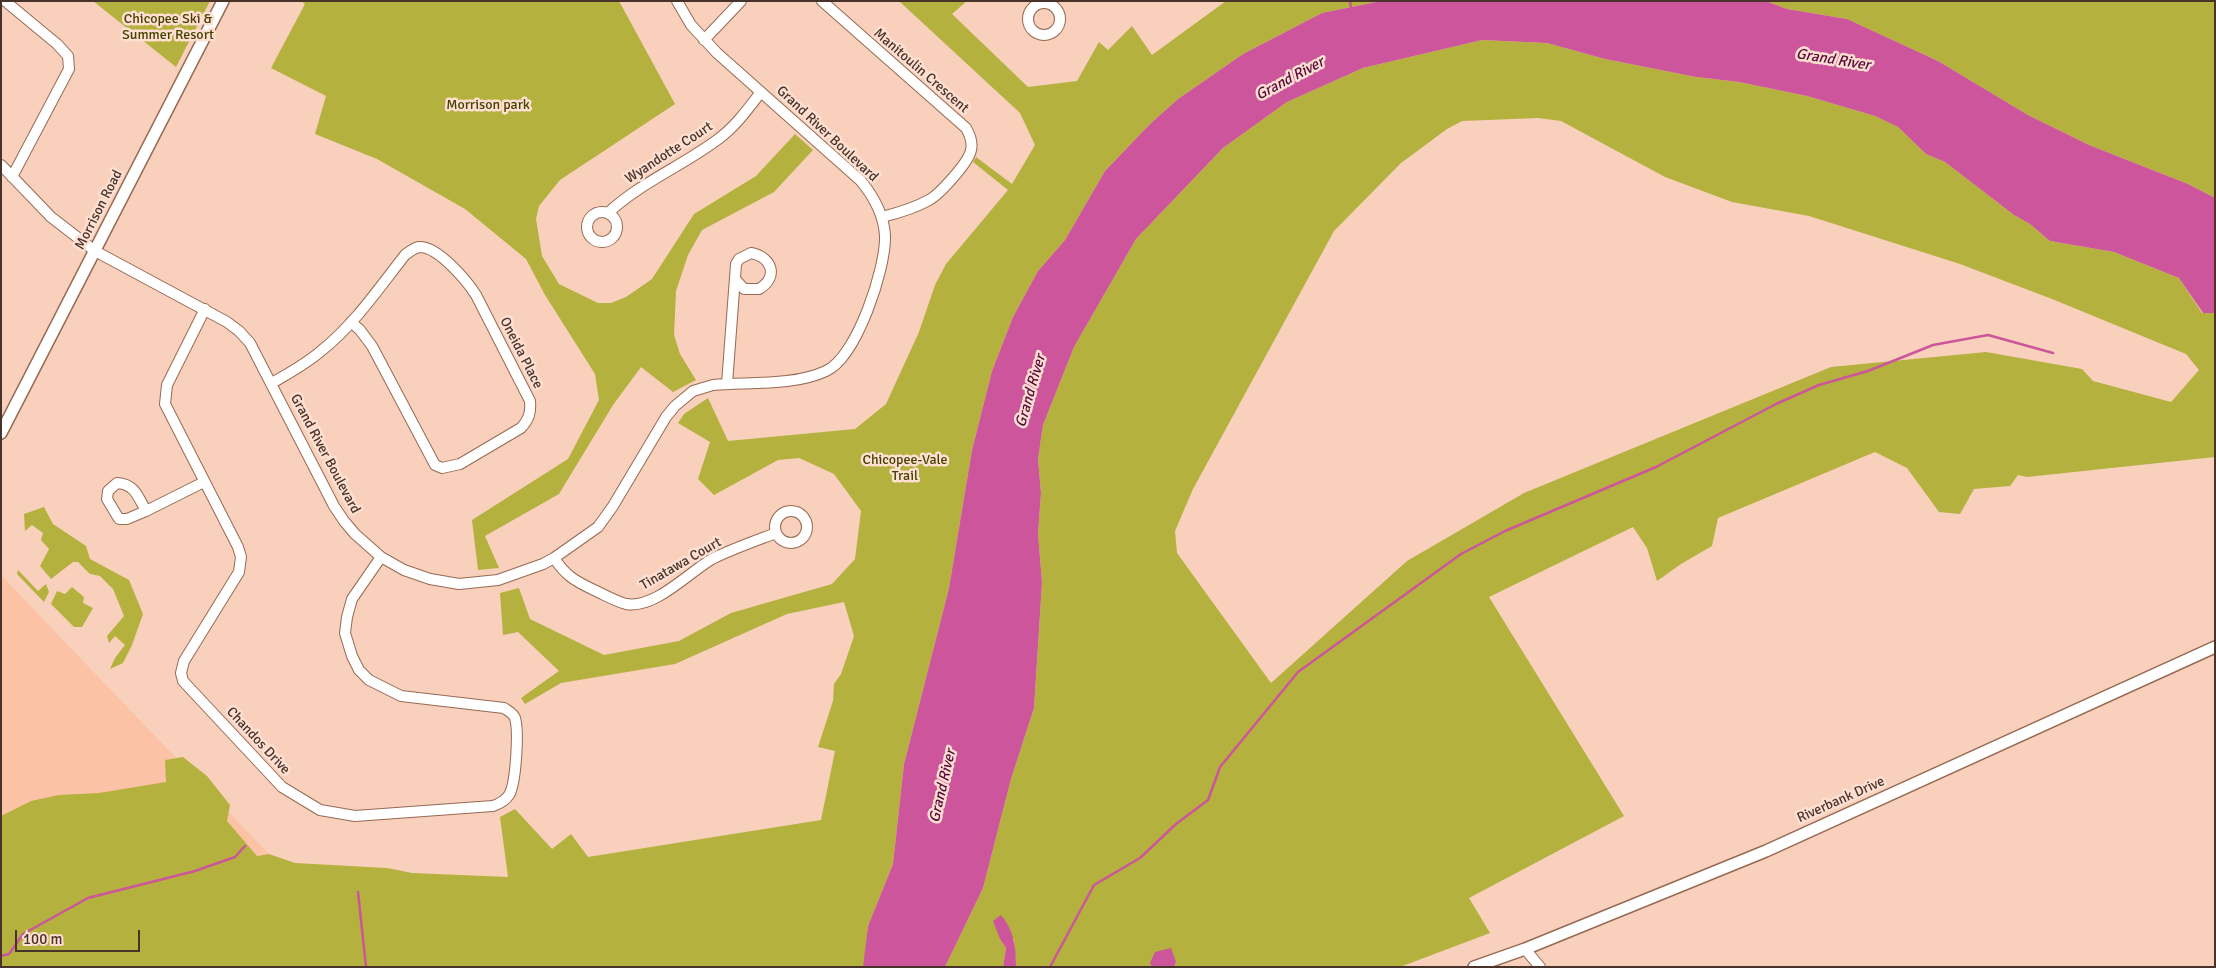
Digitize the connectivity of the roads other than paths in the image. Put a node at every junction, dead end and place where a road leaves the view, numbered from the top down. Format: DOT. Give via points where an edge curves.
graph roads {
  1 [pos="5,1"];
  2 [pos="223,1"];
  3 [pos="677,1"];
  4 [pos="742,1"];
  5 [pos="822,1"];
  6 [pos="704,40"];
  7 [pos="761,92"];
  8 [pos="1,165"];
  9 [pos="12,177"];
  10 [pos="608,213"];
  11 [pos="882,217"];
  12 [pos="95,251"];
  13 [pos="736,280"];
  14 [pos="205,310"];
  15 [pos="350,322"];
  16 [pos="272,383"];
  17 [pos="727,384"];
  18 [pos="1,433"];
  19 [pos="204,482"];
  20 [pos="146,511"];
  21 [pos="776,533"];
  22 [pos="381,557"];
  23 [pos="554,558"];
  24 [pos="2215,648"];
  25 [pos="1525,949"];
  26 [pos="1474,967"];
  27 [pos="1540,967"];
  1 -- 9 [label="street" via="68,56 68,69"];
  2 -- 12 [label="street, Morrison Road"];
  3 -- 6 [label="street, Grand River Boulevard"];
  4 -- 6 [label="street"];
  5 -- 11 [label="street, Manitoulin Crescent" via="966,128 972,142 969,156 940,192 921,204"];
  6 -- 7 [label="street, Grand River Boulevard"];
  7 -- 10 [label="street, Wyandotte Court" via="717,140 624,198"];
  7 -- 11 [label="street, Grand River Boulevard" via="861,181 873,195"];
  8 -- 9 [label="street, Grand River Boulevard"];
  9 -- 12 [label="street, Grand River Boulevard" via="51,217"];
  11 -- 17 [label="street, Grand River Boulevard" via="884,255 858,333 842,360 828,370 805,379"];
  12 -- 14 [label="street, Grand River Boulevard"];
  12 -- 18 [label="street, Morrison Road"];
  13 -- 17 [label="street"];
  14 -- 16 [label="street, Grand River Boulevard" via="227,322 250,343"];
  14 -- 19 [label="street, Chandos Drive" via="166,385 164,395 169,414"];
  15 -- 15 [label="street, Oneida Place" via="372,346 434,465 442,468 460,464 521,428 528,420 530,400 476,295 467,281 434,252 418,247 406,255"];
  15 -- 16 [label="street, Oneida Place" via="322,351"];
  16 -- 22 [label="street, Grand River Boulevard" via="334,506 355,534"];
  17 -- 23 [label="street, Grand River Boulevard" via="701,388 685,396 675,406 598,527"];
  19 -- 20 [label="street"];
  19 -- 22 [label="street, Chandos Drive" via="238,547 241,564 184,662 181,673 188,688 282,787 320,810 355,816 493,806 503,802 514,782 517,732 515,717 510,712 504,708 400,696 369,680 352,656 345,632 346,616 352,599"];
  21 -- 23 [label="street, Tinatawa Court" via="714,558 664,592 639,604 616,601 574,580 562,571"];
  22 -- 23 [label="street, Grand River Boulevard" via="404,570 459,584 510,578"];
  24 -- 25 [label="street, Riverbank Drive" via="1766,851"];
  25 -- 26 [label="street, Riverbank Drive"];
  25 -- 27 [label="street"];
}
